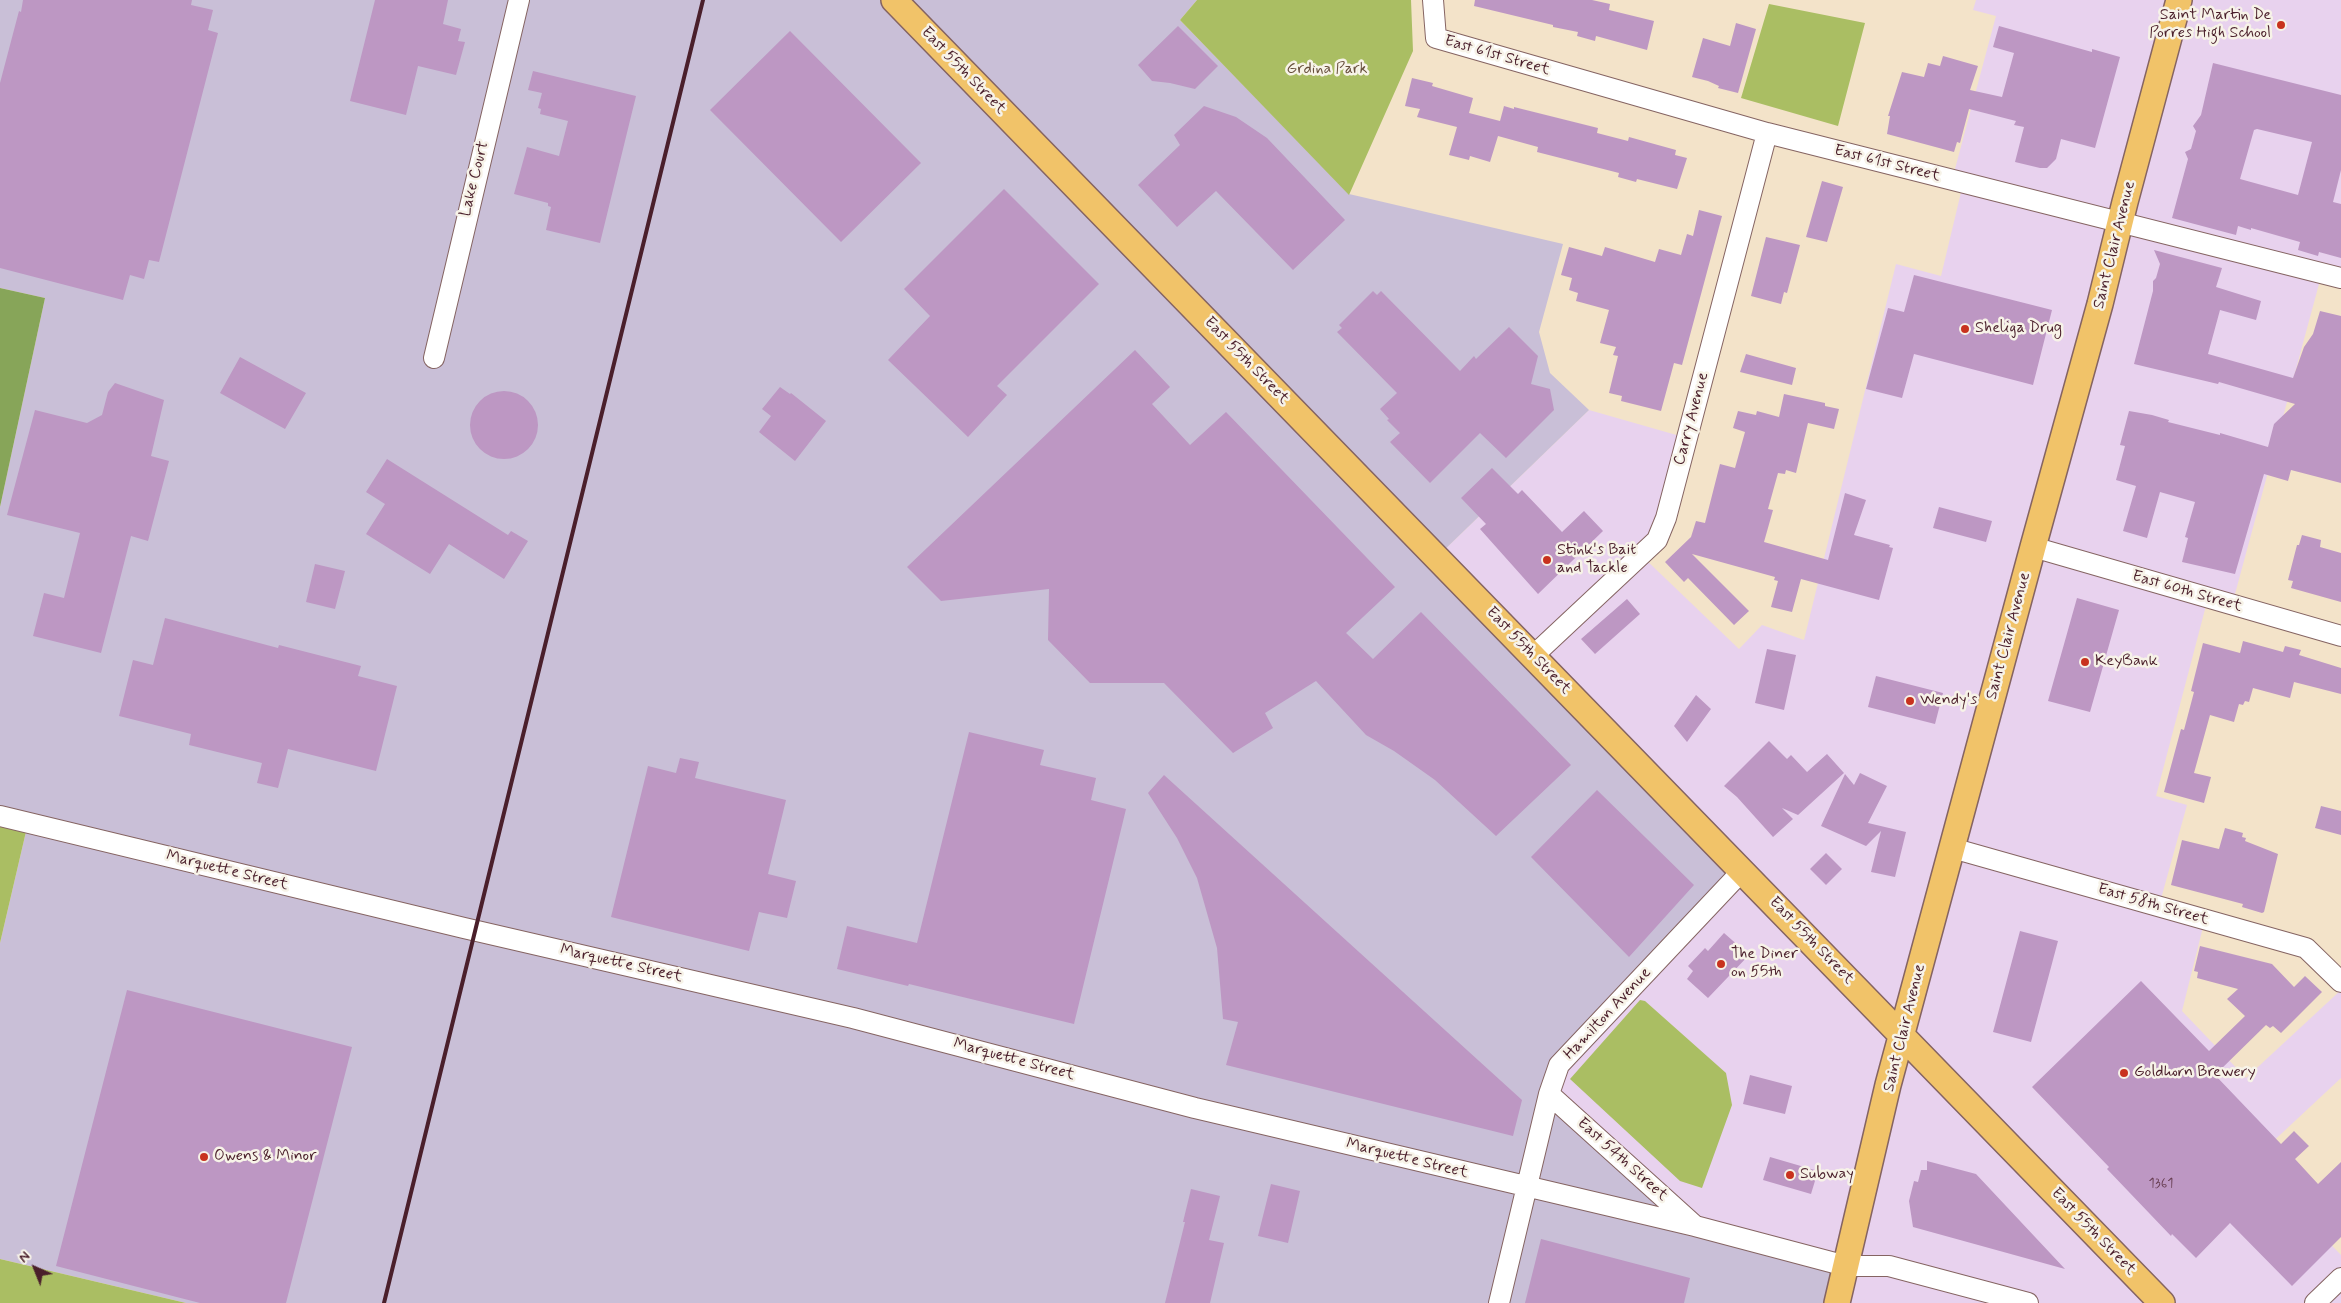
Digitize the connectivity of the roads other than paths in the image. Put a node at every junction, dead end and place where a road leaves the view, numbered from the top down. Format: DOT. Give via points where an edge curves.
graph roads {
  1 [pos="519,0"];
  2 [pos="894,0"];
  3 [pos="1433,0"];
  4 [pos="2179,0"];
  5 [pos="1768,133"];
  6 [pos="2121,222"];
  7 [pos="2341,278"];
  8 [pos="434,358"];
  9 [pos="2032,547"];
  10 [pos="2341,636"];
  11 [pos="1533,656"];
  12 [pos="0,816"];
  13 [pos="1952,848"];
  14 [pos="1742,871"];
  15 [pos="2341,982"];
  16 [pos="1902,1034"];
  17 [pos="1549,1094"];
  18 [pos="1528,1188"];
  19 [pos="1695,1226"];
  20 [pos="1846,1266"];
  21 [pos="2341,1278"];
  22 [pos="1499,1303"];
  23 [pos="1837,1303"];
  24 [pos="2028,1303"];
  25 [pos="2162,1303"];
  26 [pos="2315,1303"];
  1 -- 8 [label="street, Lake Court"];
  2 -- 11 [label="main road, East 55th Street"];
  3 -- 5 [label="street, East 61st Street" via="1436,38"];
  4 -- 6 [label="main road, Saint Clair Avenue"];
  5 -- 6 [label="street, East 61st Street"];
  5 -- 11 [label="street, Carry Avenue" via="1666,518 1657,540"];
  6 -- 7 [label="street, East 61st Street"];
  6 -- 9 [label="main road, Saint Clair Avenue"];
  9 -- 10 [label="street, East 60th Street"];
  9 -- 13 [label="main road, Saint Clair Avenue"];
  11 -- 14 [label="main road, East 55th Street"];
  12 -- 18 [label="street, Marquette Street" via="854,1018 1195,1108"];
  13 -- 15 [label="street, East 58th Street" via="2306,948"];
  13 -- 16 [label="main road, Saint Clair Avenue"];
  14 -- 16 [label="main road, East 55th Street"];
  14 -- 17 [label="street, Hamilton Avenue" via="1560,1065"];
  16 -- 20 [label="main road, Saint Clair Avenue"];
  16 -- 25 [label="main road, East 55th Street"];
  17 -- 18 [label="street, Hamilton Avenue"];
  17 -- 19 [label="street, East 54th Street"];
  18 -- 19 [label="street, Marquette Street"];
  18 -- 22 [label="street, Hamilton Avenue"];
  19 -- 20 [label="street, Marquette Street"];
  20 -- 23 [label="main road, Saint Clair Avenue"];
  20 -- 24 [label="street, Marquette Street" via="1889,1266"];
  21 -- 26 [label="street"];
}
